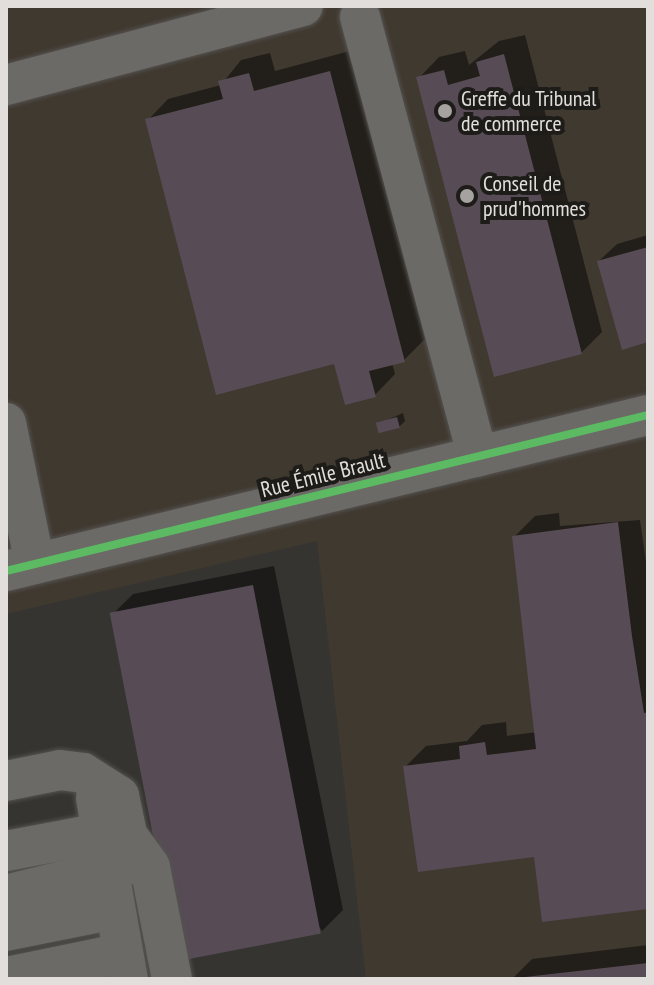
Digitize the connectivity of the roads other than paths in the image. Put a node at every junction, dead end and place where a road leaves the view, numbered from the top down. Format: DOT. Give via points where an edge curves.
graph roads {
  1 [pos="303,6"];
  2 [pos="356,10"];
  3 [pos="6,85"];
  4 [pos="648,415"];
  5 [pos="6,423"];
  6 [pos="478,456"];
  7 [pos="20,568"];
  8 [pos="6,781"];
  9 [pos="101,783"];
  10 [pos="101,833"];
  11 [pos="6,851"];
  12 [pos="122,880"];
  13 [pos="6,895"];
  14 [pos="6,931"];
  15 [pos="126,966"];
  16 [pos="6,977"];
  17 [pos="172,979"];
  1 -- 3 [label="street"];
  2 -- 6 [label="street"];
  4 -- 6 [label="street, Rue Émile Brault"];
  5 -- 7 [label="street"];
  6 -- 7 [label="street, Rue Émile Brault"];
  8 -- 9 [label="street" via="60,770 83,773"];
  9 -- 10 [label="street" via="95,802"];
  9 -- 12 [label="street" via="119,796 127,835"];
  10 -- 11 [label="street"];
  10 -- 12 [label="street"];
  12 -- 13 [label="street"];
  12 -- 14 [label="street"];
  12 -- 15 [label="street"];
  12 -- 17 [label="street" via="150,867"];
  15 -- 16 [label="street"];
}
